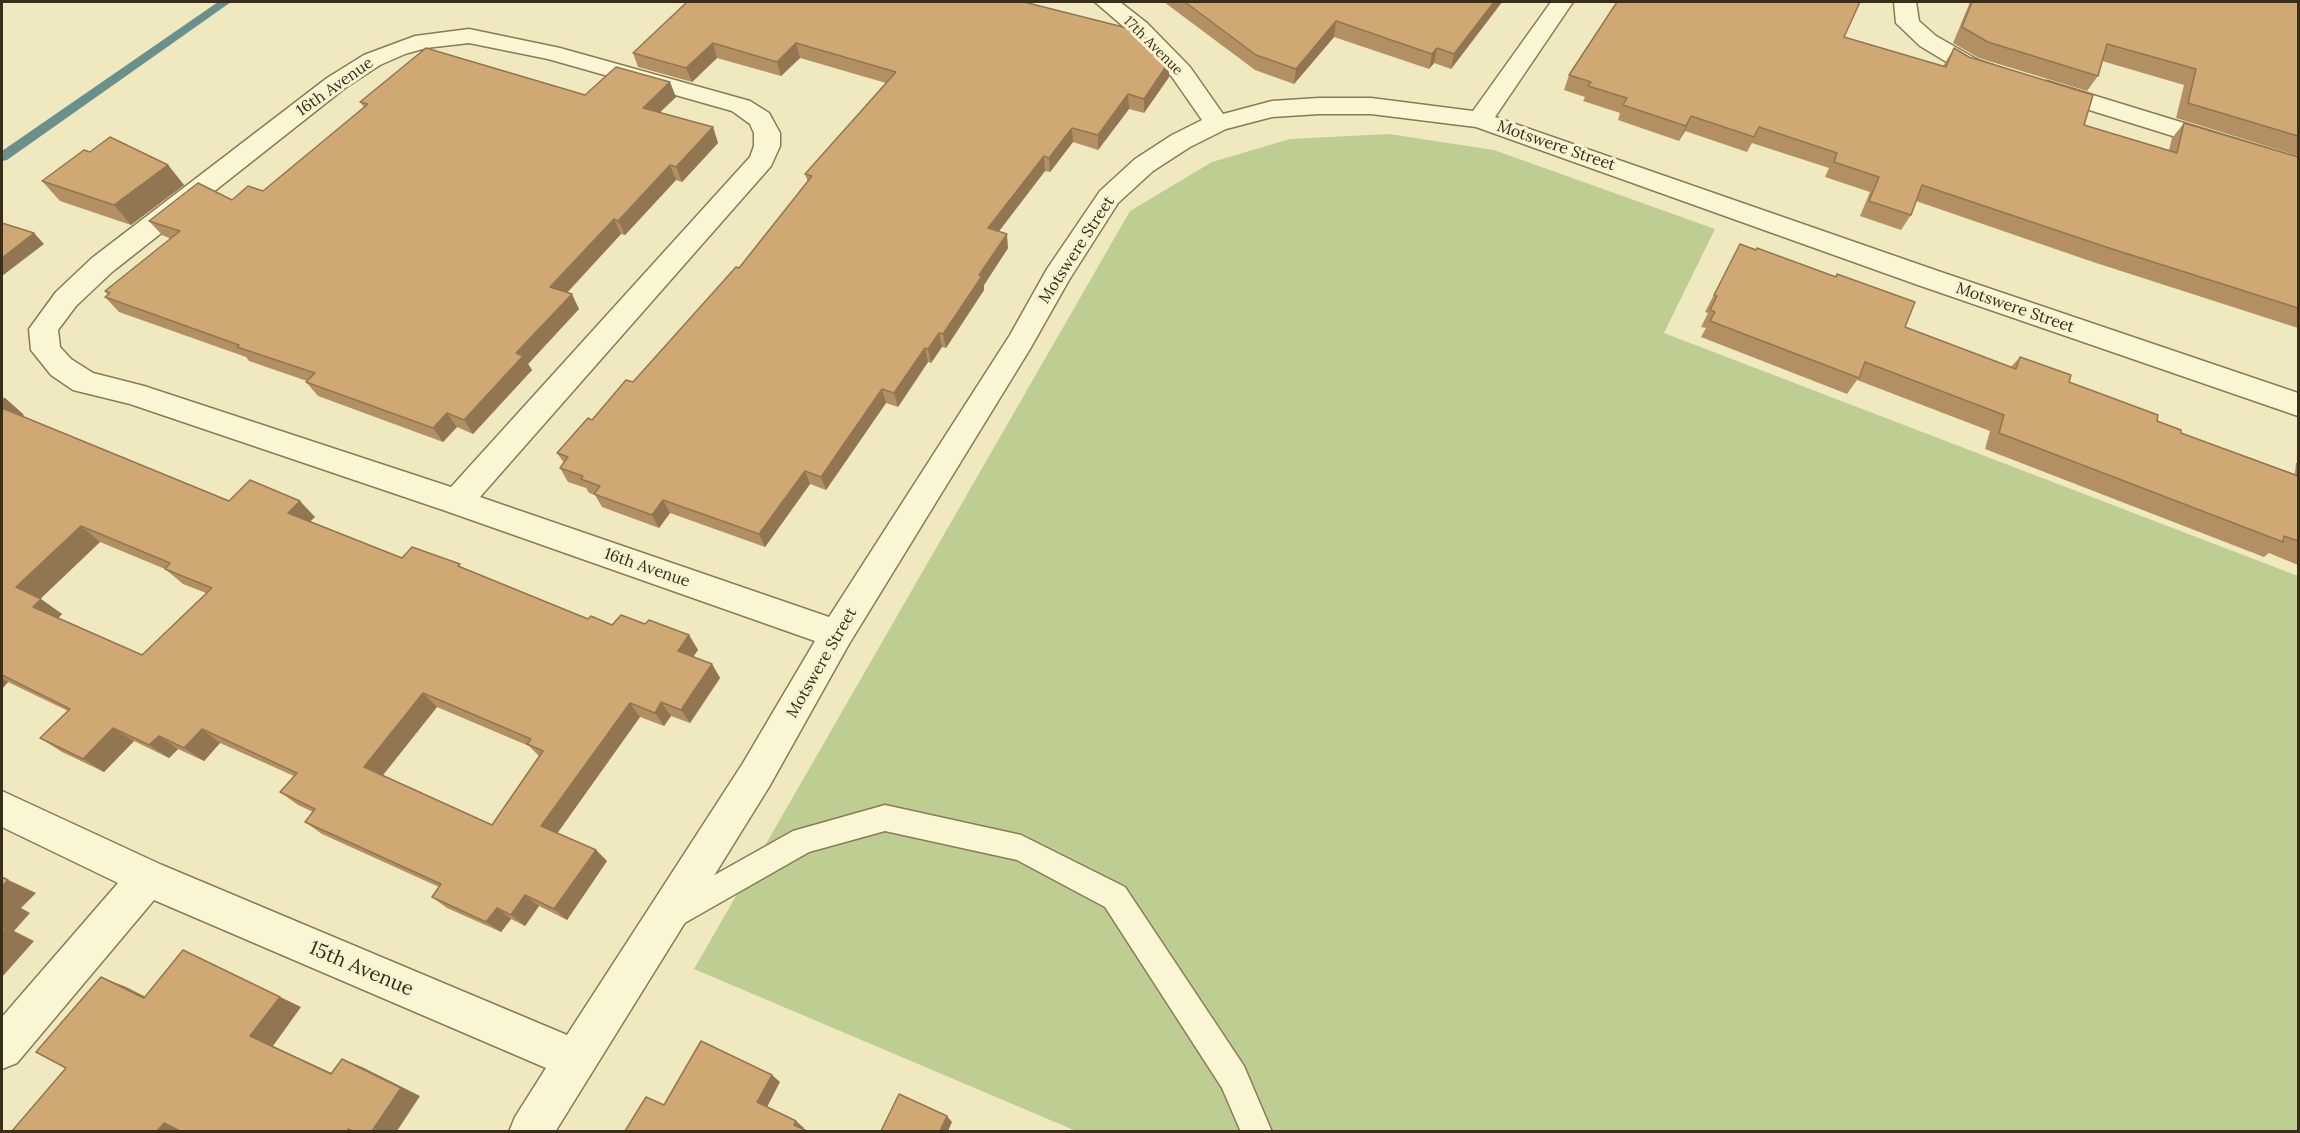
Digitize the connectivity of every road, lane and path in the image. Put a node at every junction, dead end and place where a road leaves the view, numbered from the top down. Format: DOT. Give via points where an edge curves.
graph roads {
  1 [pos="1106,2"];
  2 [pos="1563,2"];
  3 [pos="1905,2"];
  4 [pos="1480,120"];
  5 [pos="1217,123"];
  6 [pos="2298,166"];
  7 [pos="2298,405"];
  8 [pos="457,502"];
  9 [pos="837,634"];
  10 [pos="2,808"];
  11 [pos="148,878"];
  12 [pos="664,919"];
  13 [pos="2,1048"];
  14 [pos="574,1059"];
  15 [pos="530,1131"];
  16 [pos="1257,1131"];
  1 -- 5 [label="street, 17th Avenue" via="1181,72"];
  2 -- 4 [label="street"];
  3 -- 6 [label="street" via="1908,23 1928,41 1969,65"];
  4 -- 5 [label="street, Motswere Street" via="1371,106 1319,106 1272,109"];
  4 -- 7 [label="street, Motswere Street"];
  5 -- 9 [label="street, Motswere Street" via="1144,165 1109,197"];
  8 -- 8 [label="street, 16th Avenue" via="134,394 84,382 61,367 46,350 43,329 66,299 102,265 336,83 372,60 423,41 469,36 552,53 741,105 760,119 767,133 762,160"];
  8 -- 9 [label="street, 16th Avenue"];
  9 -- 12 [label="street, Motswere Street" via="756,775"];
  10 -- 11 [label="street, 15th Avenue"];
  11 -- 13 [label="street"];
  11 -- 14 [label="street, 15th Avenue"];
  12 -- 14 [label="street, Motswere Street"];
  12 -- 16 [label="lane" via="803,840 885,818 1021,848 1115,897 1233,1077"];
  14 -- 15 [label="street, Motswere Street"];
}
